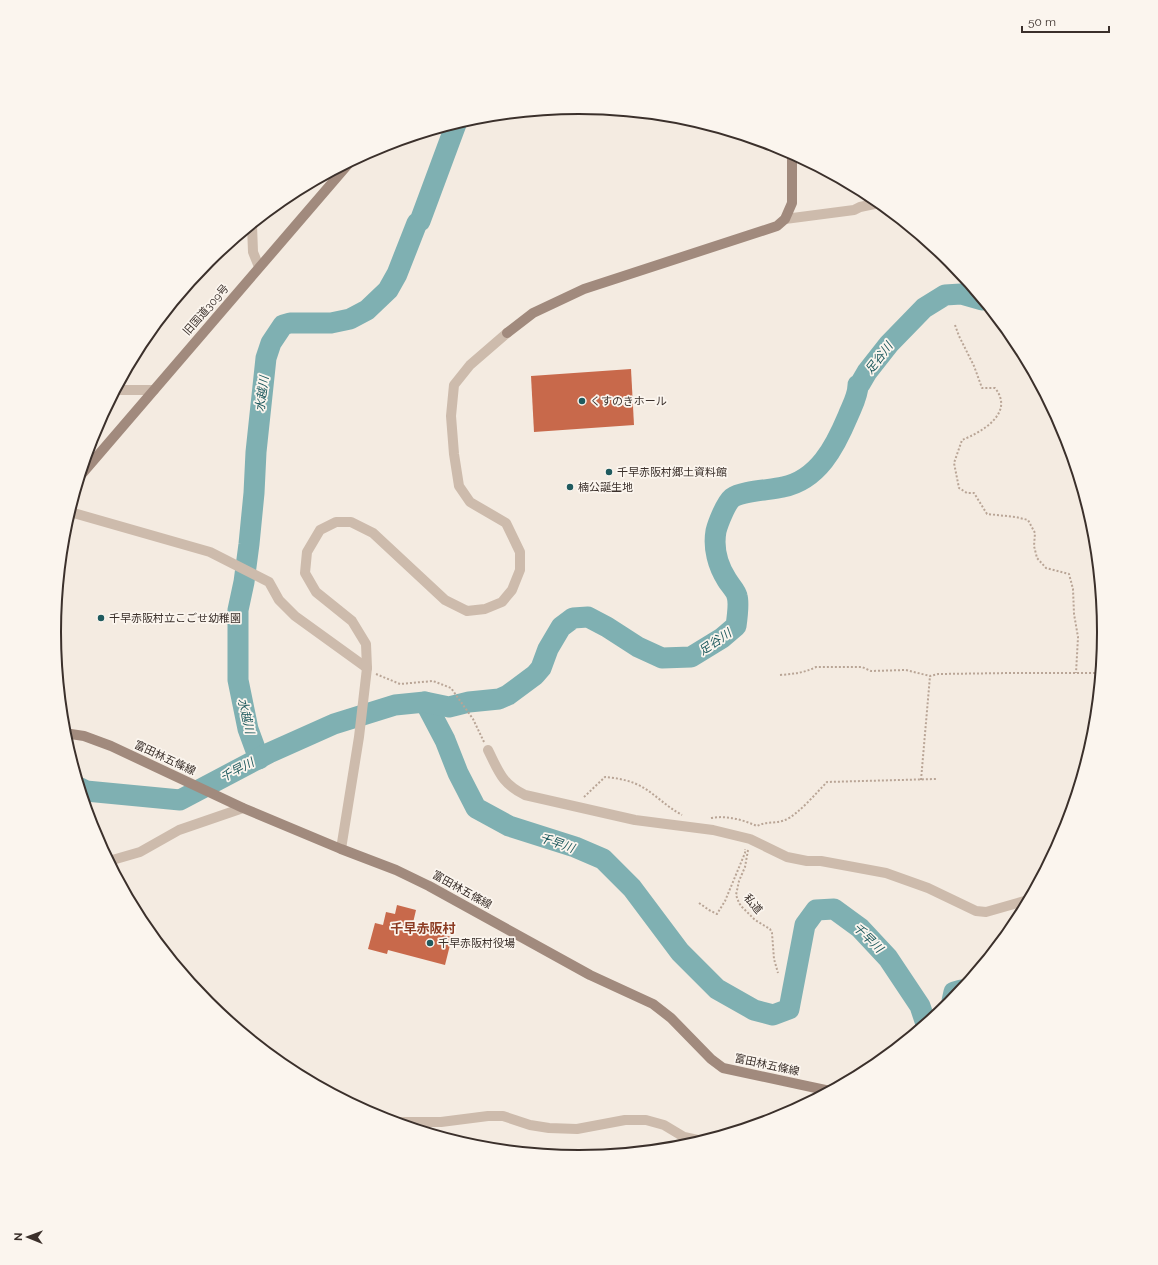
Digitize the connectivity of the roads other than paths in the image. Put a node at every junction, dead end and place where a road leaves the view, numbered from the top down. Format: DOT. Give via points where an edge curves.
graph roads {
  1 [pos="792,161"];
  2 [pos="340,173"];
  3 [pos="871,205"];
  4 [pos="785,219"];
  5 [pos="252,231"];
  6 [pos="259,267"];
  7 [pos="507,333"];
  8 [pos="121,390"];
  9 [pos="154,390"];
  10 [pos="88,467"];
  11 [pos="75,513"];
  12 [pos="367,668"];
  13 [pos="71,734"];
  14 [pos="488,750"];
  15 [pos="243,808"];
  16 [pos="342,849"];
  17 [pos="113,860"];
  18 [pos="1022,902"];
  19 [pos="822,1089"];
  20 [pos="409,1122"];
  21 [pos="691,1138"];
  1 -- 4 [label="main road" via="792,203"];
  2 -- 6 [label="main road, 旧国道309号"];
  3 -- 4 [label="street" via="854,210"];
  4 -- 7 [label="main road" via="777,226 584,289 533,313"];
  5 -- 6 [label="street" via="254,252"];
  6 -- 9 [label="main road, 旧国道309号"];
  7 -- 12 [label="street" via="470,365 454,385 451,416 460,486 470,502 506,523 520,552 520,570 512,590 502,602 486,609 467,612 445,600 373,533 351,522 336,522 320,530 308,552 305,573 316,592 352,621 366,644"];
  8 -- 9 [label="street"];
  9 -- 10 [label="main road, 旧国道309号"];
  11 -- 12 [label="street" via="210,552 268,582 280,600 296,616"];
  12 -- 16 [label="street"];
  13 -- 15 [label="main road, 富田林五條線" via="112,746"];
  14 -- 18 [label="street" via="505,782 525,795 635,820 713,830 747,839 787,858 821,861 886,873 928,888 976,911 986,912"];
  15 -- 16 [label="main road, 富田林五條線"];
  15 -- 17 [label="street" via="179,830 140,852"];
  16 -- 19 [label="main road, 富田林五條線" via="429,886 590,975 653,1004 671,1018 711,1059 724,1068"];
  20 -- 21 [label="street" via="441,1122 503,1116 530,1125 577,1129 625,1120 646,1120 664,1125"];
}
